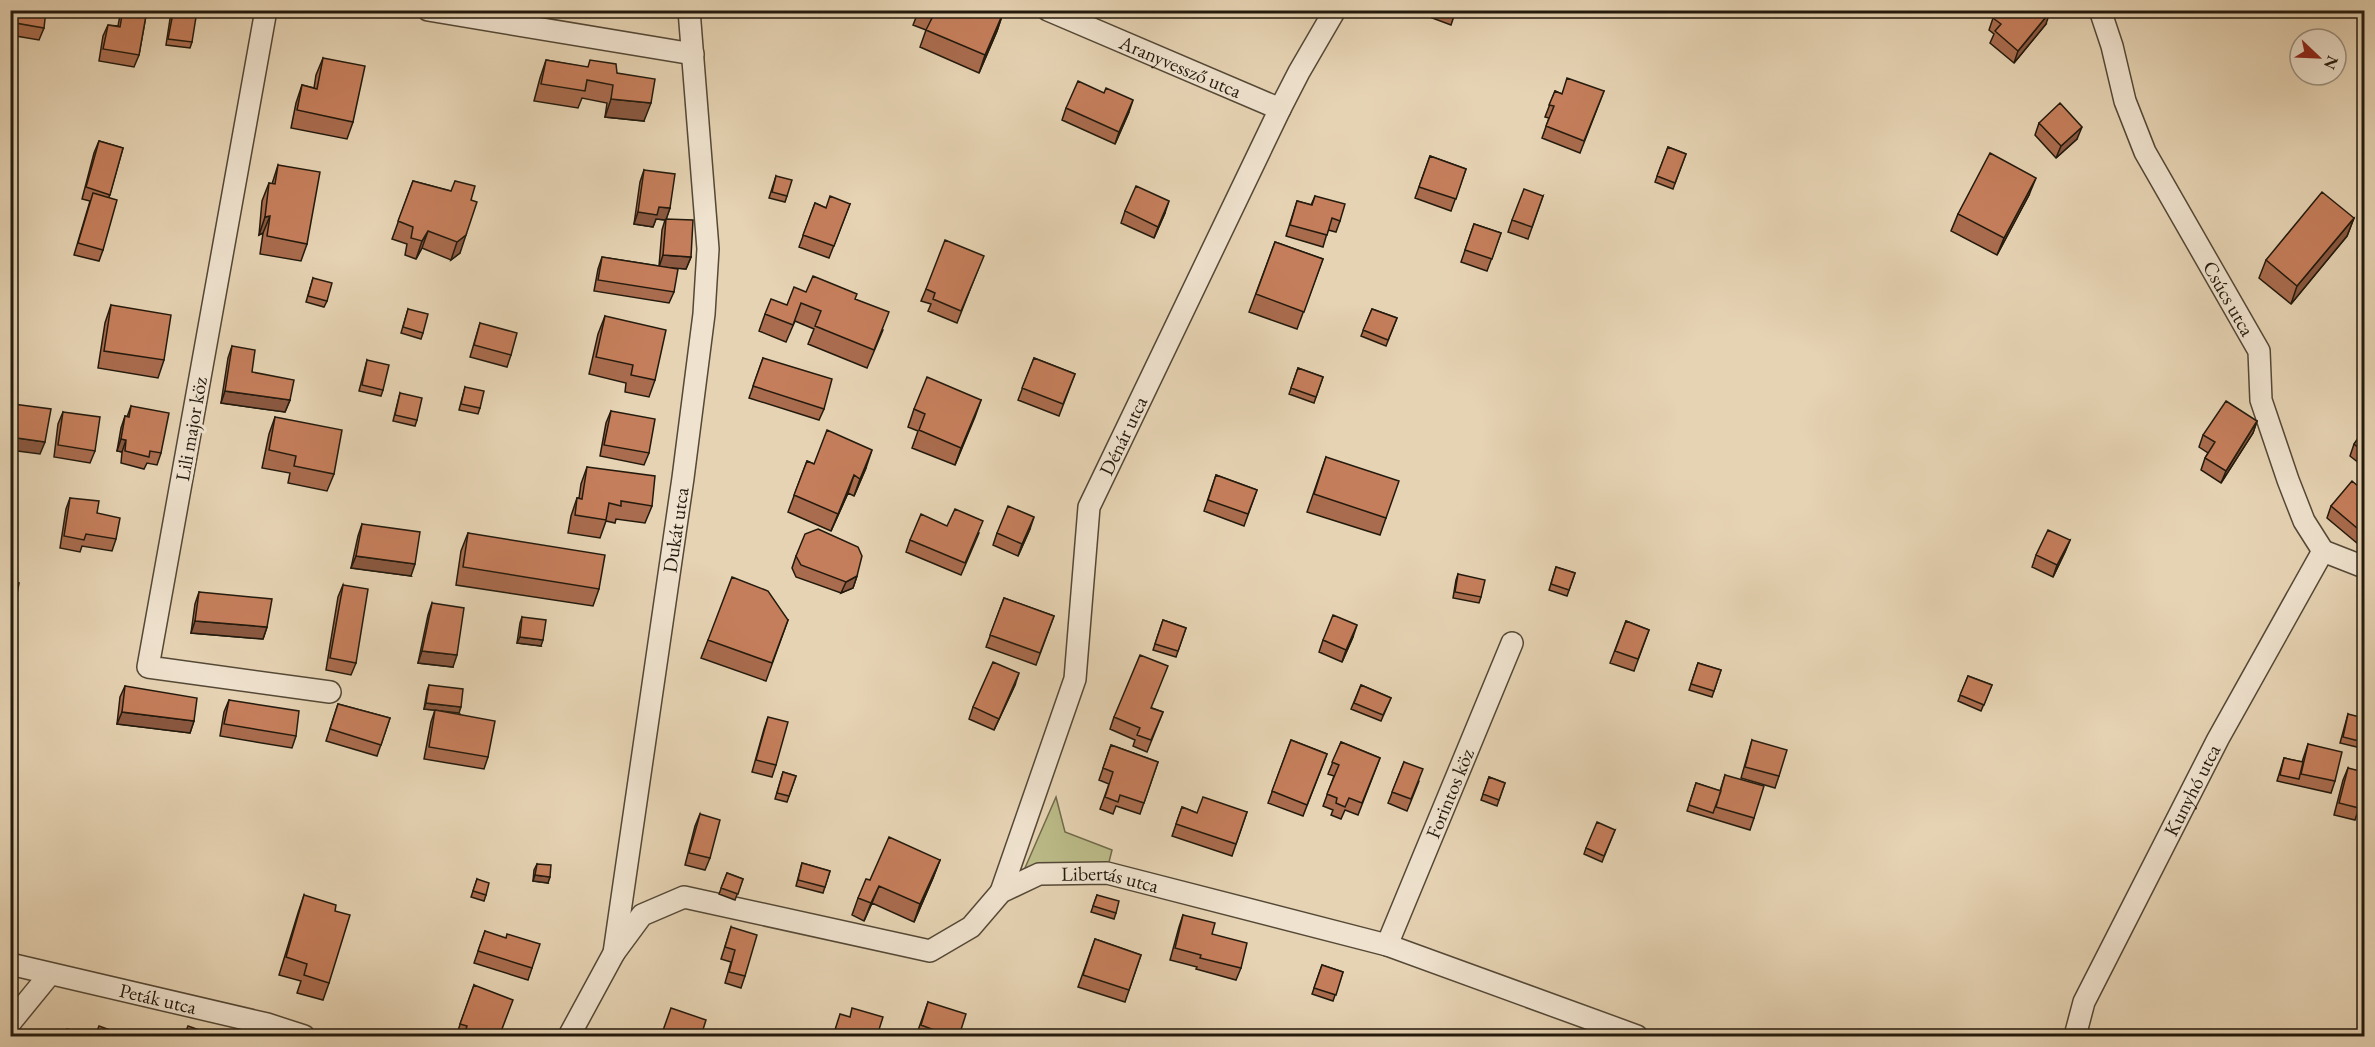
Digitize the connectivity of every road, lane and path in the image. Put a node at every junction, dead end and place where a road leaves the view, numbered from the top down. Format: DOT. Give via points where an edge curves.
graph roads {
  1 [pos="266,10"];
  2 [pos="428,10"];
  3 [pos="689,10"];
  4 [pos="1048,10"];
  5 [pos="1335,10"];
  6 [pos="2100,10"];
  7 [pos="693,54"];
  8 [pos="1280,109"];
  9 [pos="2324,551"];
  10 [pos="2364,567"];
  11 [pos="1512,643"];
  12 [pos="330,692"];
  13 [pos="1001,892"];
  14 [pos="1387,945"];
  15 [pos="614,953"];
  16 [pos="10,964"];
  17 [pos="50,974"];
  18 [pos="10,1023"];
  19 [pos="304,1036"];
  20 [pos="569,1036"];
  21 [pos="1637,1036"];
  22 [pos="2075,1036"];
  1 -- 12 [label="street, Lili major köz" via="148,667"];
  2 -- 7 [label="street"];
  3 -- 7 [label="street, Dukát utca"];
  4 -- 8 [label="street, Aranyvessző utca"];
  5 -- 8 [label="street, Dénár utca"];
  6 -- 9 [label="street, Csúcs utca" via="2125,100 2145,152 2259,351 2261,400 2304,521"];
  7 -- 15 [label="street, Dukát utca" via="708,249 704,314"];
  8 -- 13 [label="street, Dénár utca" via="1089,507 1074,679"];
  9 -- 10 [label="street"];
  9 -- 22 [label="street, Kunyhó utca" via="2218,739 2084,1002"];
  11 -- 14 [label="street, Forintos köz"];
  13 -- 14 [label="street, Libertás utca" via="1039,874 1107,873"];
  13 -- 15 [label="street, Libertás utca" via="971,927 930,951 684,897 642,915"];
  14 -- 21 [label="street, Libertás utca"];
  15 -- 20 [label="street, Dukát utca"];
  16 -- 17 [label="street, Peták utca"];
  17 -- 18 [label="street"];
  17 -- 19 [label="street, Peták utca"];
}
